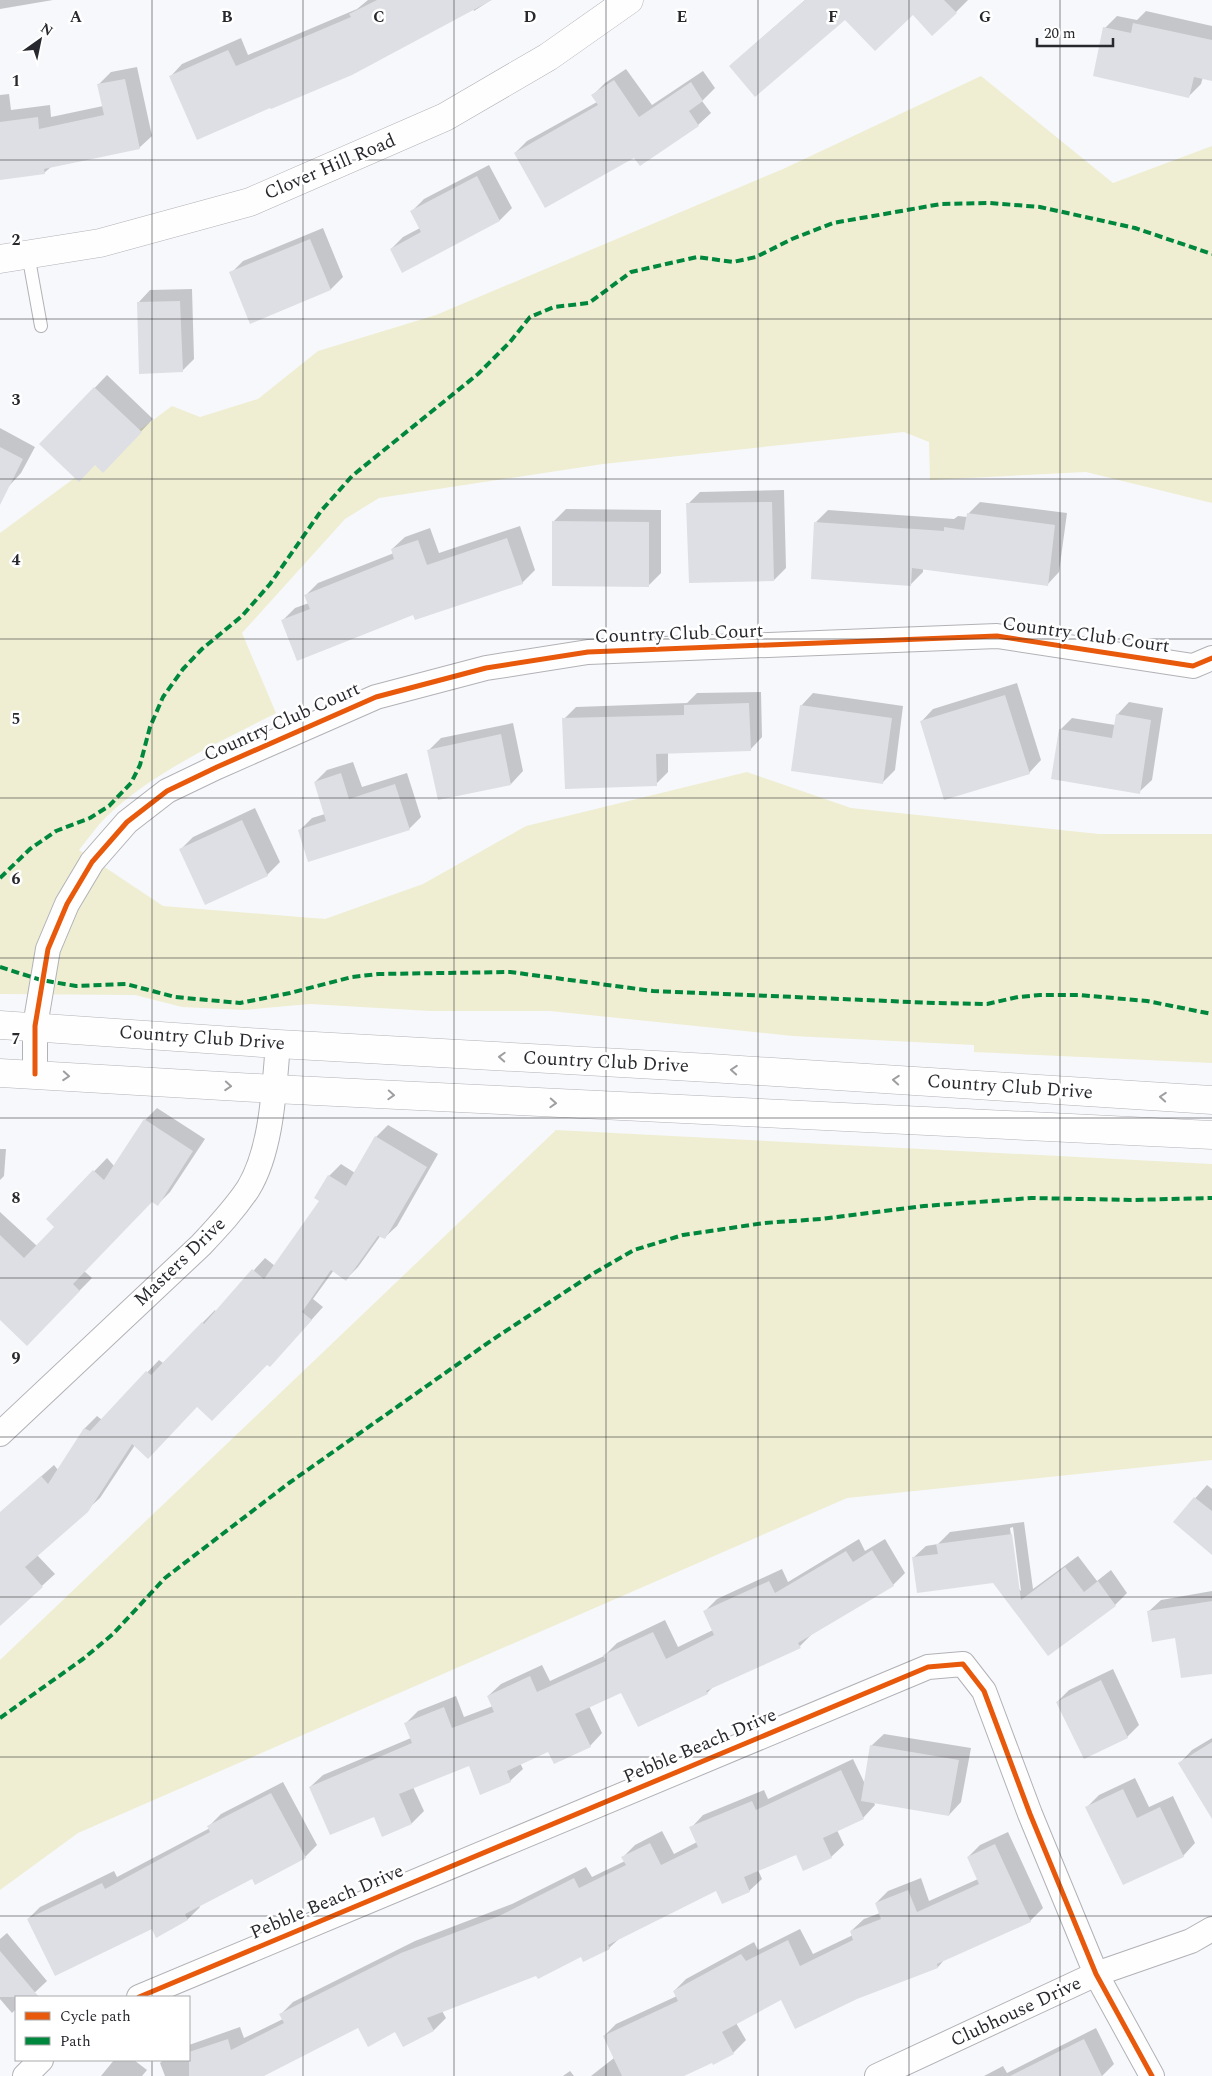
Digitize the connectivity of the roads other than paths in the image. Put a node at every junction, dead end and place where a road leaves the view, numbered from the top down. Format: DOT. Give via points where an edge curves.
graph roads {
  1 [pos="628,0"];
  2 [pos="28,254"];
  3 [pos="0,259"];
  4 [pos="41,326"];
  5 [pos="1212,658"];
  6 [pos="0,1025"];
  7 [pos="35,1026"];
  8 [pos="278,1044"];
  9 [pos="0,1073"];
  10 [pos="35,1074"];
  11 [pos="274,1089"];
  12 [pos="1212,1100"];
  13 [pos="1212,1135"];
  14 [pos="5,1419"];
  15 [pos="1212,1929"];
  16 [pos="1096,1974"];
  17 [pos="140,1996"];
  18 [pos="41,2061"];
  19 [pos="25,2076"];
  20 [pos="877,2076"];
  21 [pos="1152,2076"];
  1 -- 2 [label="main road, Clover Hill Road" via="548,57 445,117 250,202 100,244"];
  2 -- 3 [label="main road, Clover Hill Road"];
  2 -- 4 [label="lane"];
  5 -- 7 [label="street, Country Club Court" via="1193,666 997,636 588,652 486,668 376,697 216,766 167,791 127,822 92,862 67,904 48,949"];
  6 -- 7 [label="main road, Country Club Drive"];
  7 -- 8 [label="main road, Country Club Drive"];
  7 -- 10 [label="street, Country Club Court"];
  8 -- 11 [label="street, Masters Drive"];
  12 -- 8 [label="main road, Country Club Drive, one-way"];
  9 -- 10 [label="main road, Country Club Drive"];
  10 -- 11 [label="main road, Country Club Drive, one-way"];
  11 -- 13 [label="main road, Country Club Drive, one-way"];
  11 -- 14 [label="street, Masters Drive" via="264,1152 249,1187 231,1213 200,1245"];
  15 -- 16 [label="street, Clubhouse Drive" via="1191,1941"];
  16 -- 17 [label="street, Pebble Beach Drive" via="984,1691 963,1664 928,1667"];
  16 -- 20 [label="street, Clubhouse Drive"];
  16 -- 21 [label="street"];
  18 -- 19 [label="street"];
}
